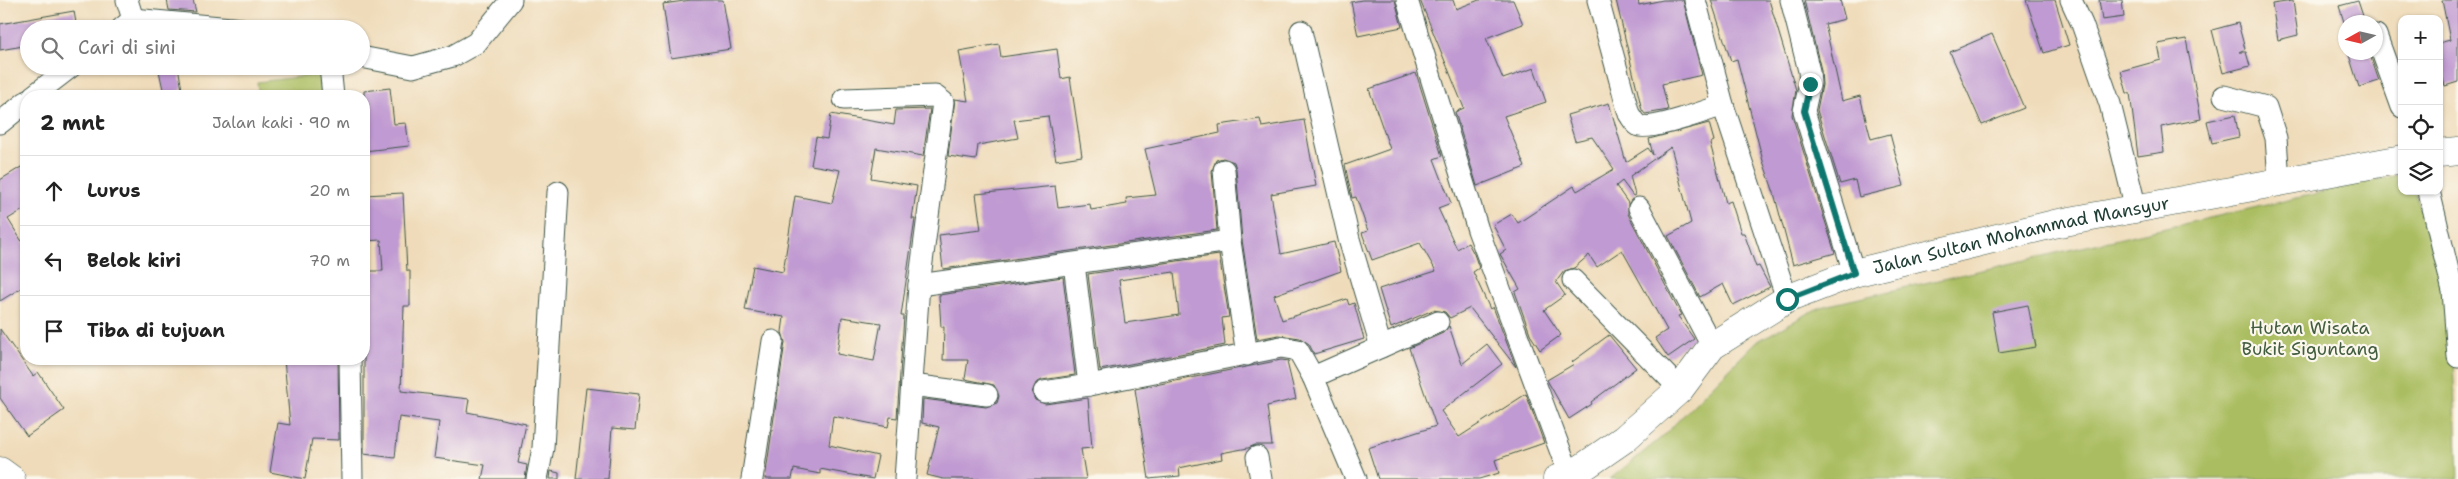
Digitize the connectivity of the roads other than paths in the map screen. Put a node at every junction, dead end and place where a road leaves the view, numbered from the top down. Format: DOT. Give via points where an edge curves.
graph roads {
  1 [pos="511,0"];
  2 [pos="1407,0"];
  3 [pos="1598,0"];
  4 [pos="1695,0"];
  5 [pos="1791,0"];
  6 [pos="2071,0"];
  7 [pos="127,16"];
  8 [pos="162,20"];
  9 [pos="1301,31"];
  10 [pos="2383,55"];
  11 [pos="370,59"];
  12 [pos="61,75"];
  13 [pos="331,75"];
  14 [pos="42,90"];
  15 [pos="332,90"];
  16 [pos="2224,96"];
  17 [pos="844,99"];
  18 [pos="1723,105"];
  19 [pos="2401,105"];
  20 [pos="20,107"];
  21 [pos="0,123"];
  22 [pos="2458,151"];
  23 [pos="2443,153"];
  24 [pos="2398,160"];
  25 [pos="1224,170"];
  26 [pos="2279,181"];
  27 [pos="558,192"];
  28 [pos="2431,195"];
  29 [pos="1639,208"];
  30 [pos="2136,209"];
  31 [pos="1230,241"];
  32 [pos="1074,264"];
  33 [pos="1854,273"];
  34 [pos="1573,280"];
  35 [pos="919,285"];
  36 [pos="1787,299"];
  37 [pos="1438,322"];
  38 [pos="773,341"];
  39 [pos="1712,346"];
  40 [pos="1381,347"];
  41 [pos="1247,354"];
  42 [pos="2458,357"];
  43 [pos="350,365"];
  44 [pos="1313,377"];
  45 [pos="912,385"];
  46 [pos="1089,385"];
  47 [pos="1680,389"];
  48 [pos="1044,392"];
  49 [pos="987,395"];
  50 [pos="1257,457"];
  51 [pos="0,470"];
  52 [pos="1563,476"];
  53 [pos="10,479"];
  54 [pos="352,479"];
  55 [pos="537,479"];
  56 [pos="752,479"];
  57 [pos="905,479"];
  58 [pos="1261,479"];
  59 [pos="1356,479"];
  1 -- 11 [label="street" via="476,43 453,56 413,67"];
  2 -- 52 [label="street" via="1478,230"];
  3 -- 18 [label="street" via="1629,114 1634,122 1645,127 1662,124"];
  4 -- 18 [label="street"];
  5 -- 33 [label="street" via="1809,71 1810,84 1804,111"];
  6 -- 30 [label="street" via="2110,104"];
  7 -- 8 [label="street"];
  9 -- 40 [label="street" via="1349,239"];
  10 -- 19 [label="street"];
  12 -- 14 [label="street"];
  13 -- 15 [label="street"];
  16 -- 26 [label="street" via="2266,107 2276,138"];
  17 -- 35 [label="street" via="935,96 943,102"];
  18 -- 36 [label="street"];
  20 -- 21 [label="street"];
  22 -- 23 [label="street"];
  24 -- 26 [label="street, Jalan Sultan Mohammad Mansyur"];
  25 -- 31 [label="street"];
  26 -- 30 [label="street, Jalan Sultan Mohammad Mansyur"];
  27 -- 55 [label="street" via="543,448"];
  28 -- 42 [label="street" via="2453,291"];
  29 -- 39 [label="street"];
  30 -- 33 [label="street, Jalan Sultan Mohammad Mansyur" via="2054,224"];
  31 -- 32 [label="street"];
  31 -- 41 [label="street"];
  32 -- 35 [label="street"];
  32 -- 46 [label="street"];
  33 -- 36 [label="street, Jalan Sultan Mohammad Mansyur"];
  34 -- 47 [label="street"];
  35 -- 45 [label="street"];
  36 -- 39 [label="street, Jalan Sultan Mohammad Mansyur"];
  37 -- 40 [label="street"];
  38 -- 56 [label="street"];
  39 -- 47 [label="street, Jalan Sultan Mohammad Mansyur"];
  40 -- 44 [label="street"];
  41 -- 44 [label="street" via="1281,347 1298,350"];
  41 -- 46 [label="street"];
  43 -- 54 [label="street"];
  44 -- 59 [label="street"];
  45 -- 49 [label="street"];
  45 -- 57 [label="street"];
  46 -- 48 [label="street"];
  47 -- 52 [label="street, Jalan Sultan Mohammad Mansyur" via="1624,439 1582,468"];
  50 -- 58 [label="street"];
  51 -- 53 [label="street"];
}
